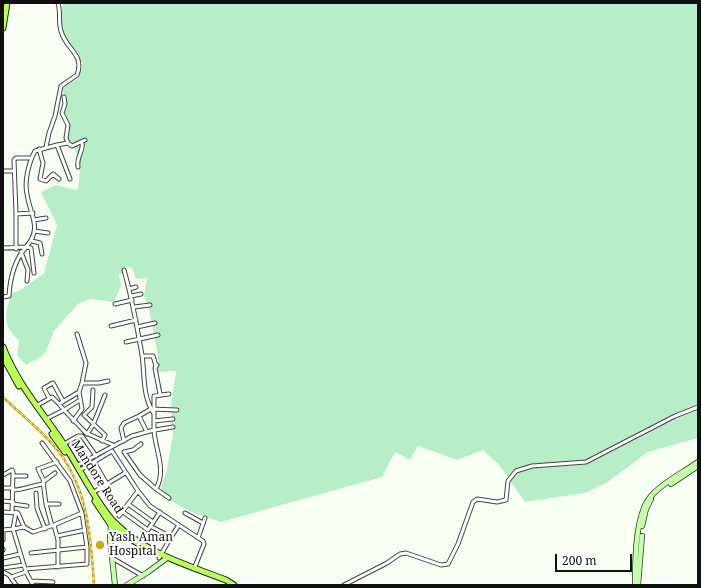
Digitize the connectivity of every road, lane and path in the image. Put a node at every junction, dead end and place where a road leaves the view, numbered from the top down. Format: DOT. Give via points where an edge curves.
graph roads {
  1 [pos="7,3"];
  2 [pos="58,3"];
  3 [pos="3,28"];
  4 [pos="64,97"];
  5 [pos="68,143"];
  6 [pos="57,145"];
  7 [pos="46,147"];
  8 [pos="39,149"];
  9 [pos="31,158"];
  10 [pos="78,167"];
  11 [pos="3,171"];
  12 [pos="14,171"];
  13 [pos="60,179"];
  14 [pos="70,179"];
  15 [pos="33,213"];
  16 [pos="16,214"];
  17 [pos="46,218"];
  18 [pos="34,220"];
  19 [pos="34,231"];
  20 [pos="48,233"];
  21 [pos="32,240"];
  22 [pos="26,247"];
  23 [pos="3,248"];
  24 [pos="16,249"];
  25 [pos="21,252"];
  26 [pos="42,254"];
  27 [pos="124,270"];
  28 [pos="34,273"];
  29 [pos="27,281"];
  30 [pos="136,287"];
  31 [pos="129,289"];
  32 [pos="141,294"];
  33 [pos="131,296"];
  34 [pos="3,298"];
  35 [pos="132,300"];
  36 [pos="115,304"];
  37 [pos="150,305"];
  38 [pos="134,307"];
  39 [pos="136,320"];
  40 [pos="155,323"];
  41 [pos="111,326"];
  42 [pos="137,327"];
  43 [pos="77,334"];
  44 [pos="158,335"];
  45 [pos="139,339"];
  46 [pos="126,342"];
  47 [pos="3,347"];
  48 [pos="142,356"];
  49 [pos="3,357"];
  50 [pos="108,381"];
  51 [pos="82,383"];
  52 [pos="93,390"];
  53 [pos="78,392"];
  54 [pos="160,394"];
  55 [pos="169,394"];
  56 [pos="105,395"];
  57 [pos="49,398"];
  58 [pos="80,400"];
  59 [pos="63,401"];
  60 [pos="59,404"];
  61 [pos="36,406"];
  62 [pos="698,407"];
  63 [pos="82,409"];
  64 [pos="64,410"];
  65 [pos="177,410"];
  66 [pos="153,411"];
  67 [pos="88,412"];
  68 [pos="139,416"];
  69 [pos="173,419"];
  70 [pos="46,420"];
  71 [pos="154,420"];
  72 [pos="73,421"];
  73 [pos="93,425"];
  74 [pos="173,427"];
  75 [pos="155,430"];
  76 [pos="146,432"];
  77 [pos="87,434"];
  78 [pos="102,441"];
  79 [pos="124,441"];
  80 [pos="42,443"];
  81 [pos="64,444"];
  82 [pos="141,444"];
  83 [pos="113,445"];
  84 [pos="118,445"];
  85 [pos="124,452"];
  86 [pos="96,456"];
  87 [pos="57,462"];
  88 [pos="94,462"];
  89 [pos="698,462"];
  90 [pos="87,466"];
  91 [pos="698,466"];
  92 [pos="79,468"];
  93 [pos="55,473"];
  94 [pos="125,474"];
  95 [pos="3,475"];
  96 [pos="14,476"];
  97 [pos="26,476"];
  98 [pos="44,482"];
  99 [pos="107,484"];
  100 [pos="3,488"];
  101 [pos="101,488"];
  102 [pos="13,489"];
  103 [pos="156,489"];
  104 [pos="138,491"];
  105 [pos="94,492"];
  106 [pos="36,493"];
  107 [pos="169,498"];
  108 [pos="3,501"];
  109 [pos="13,503"];
  110 [pos="46,504"];
  111 [pos="58,504"];
  112 [pos="128,504"];
  113 [pos="27,506"];
  114 [pos="646,506"];
  115 [pos="3,512"];
  116 [pos="14,512"];
  117 [pos="123,512"];
  118 [pos="160,512"];
  119 [pos="82,513"];
  120 [pos="185,513"];
  121 [pos="120,516"];
  122 [pos="205,518"];
  123 [pos="153,522"];
  124 [pos="203,523"];
  125 [pos="111,525"];
  126 [pos="179,525"];
  127 [pos="53,526"];
  128 [pos="150,526"];
  129 [pos="24,527"];
  130 [pos="45,528"];
  131 [pos="13,529"];
  132 [pos="3,530"];
  133 [pos="85,530"];
  134 [pos="57,536"];
  135 [pos="172,537"];
  136 [pos="198,538"];
  137 [pos="3,540"];
  138 [pos="87,546"];
  139 [pos="58,550"];
  140 [pos="31,553"];
  141 [pos="20,554"];
  142 [pos="160,556"];
  143 [pos="3,558"];
  144 [pos="112,558"];
  145 [pos="166,559"];
  146 [pos="58,567"];
  147 [pos="3,568"];
  148 [pos="25,569"];
  149 [pos="194,569"];
  150 [pos="4,573"];
  151 [pos="143,576"];
  152 [pos="11,577"];
  153 [pos="52,582"];
  154 [pos="32,583"];
  155 [pos="16,585"];
  156 [pos="116,585"];
  157 [pos="127,585"];
  158 [pos="228,585"];
  159 [pos="234,585"];
  160 [pos="344,585"];
  161 [pos="636,585"];
  1 -- 3 [label="highway"];
  2 -- 7 [label="street" via="60,31 80,65 77,75 61,86"];
  4 -- 5 [label="street" via="62,113 68,125"];
  5 -- 6 [label="street"];
  5 -- 10 [label="street" via="72,146 84,142 77,158"];
  6 -- 7 [label="street"];
  6 -- 14 [label="street"];
  7 -- 8 [label="street"];
  8 -- 9 [label="street"];
  8 -- 13 [label="street" via="43,163 40,179 46,181 53,174"];
  9 -- 12 [label="street" via="16,158"];
  9 -- 15 [label="street" via="26,193"];
  11 -- 12 [label="street"];
  12 -- 16 [label="street"];
  15 -- 16 [label="street"];
  15 -- 18 [label="street"];
  16 -- 24 [label="street"];
  17 -- 18 [label="street"];
  18 -- 19 [label="street"];
  19 -- 20 [label="street"];
  19 -- 21 [label="street"];
  21 -- 22 [label="street"];
  21 -- 26 [label="street" via="40,243"];
  22 -- 24 [label="street"];
  22 -- 25 [label="street"];
  22 -- 28 [label="street" via="31,248"];
  23 -- 24 [label="street"];
  25 -- 29 [label="street" via="28,270"];
  25 -- 34 [label="street" via="10,279 9,296"];
  27 -- 31 [label="street"];
  30 -- 31 [label="street"];
  31 -- 33 [label="street"];
  32 -- 33 [label="street"];
  33 -- 35 [label="street"];
  35 -- 36 [label="street"];
  35 -- 38 [label="street"];
  37 -- 38 [label="street"];
  38 -- 39 [label="street"];
  39 -- 41 [label="street"];
  39 -- 42 [label="street"];
  40 -- 42 [label="street"];
  42 -- 45 [label="street"];
  43 -- 51 [label="street" via="86,363"];
  44 -- 45 [label="street"];
  45 -- 46 [label="street"];
  45 -- 48 [label="street"];
  47 -- 61 [label="highway, Mandore Road"];
  48 -- 54 [label="street" via="153,356"];
  48 -- 66 [label="street" via="143,382"];
  49 -- 125 [label="highway, Mandore Road"];
  50 -- 51 [label="street"];
  51 -- 53 [label="street"];
  52 -- 67 [label="street" via="92,407"];
  53 -- 58 [label="street"];
  53 -- 59 [label="street"];
  54 -- 55 [label="street"];
  54 -- 66 [label="street" via="154,396"];
  56 -- 73 [label="street"];
  57 -- 59 [label="street" via="44,388 53,383"];
  57 -- 60 [label="street" via="52,397"];
  57 -- 61 [label="street"];
  58 -- 63 [label="street"];
  58 -- 64 [label="street"];
  59 -- 60 [label="street"];
  60 -- 64 [label="street"];
  61 -- 70 [label="highway, Mandore Road"];
  62 -- 160 [label="street" via="675,416 586,462 532,466 516,471 508,481 506,500 497,502 477,498 473,502 448,564 440,565 406,553 400,554"];
  63 -- 67 [label="street"];
  63 -- 72 [label="street"];
  64 -- 70 [label="street"];
  64 -- 72 [label="street"];
  65 -- 66 [label="street"];
  66 -- 68 [label="street"];
  66 -- 71 [label="street"];
  67 -- 73 [label="street" via="84,416"];
  68 -- 76 [label="street"];
  68 -- 79 [label="street" via="124,423 121,428"];
  69 -- 71 [label="street"];
  70 -- 81 [label="highway, Mandore Road"];
  71 -- 75 [label="street"];
  72 -- 77 [label="street"];
  73 -- 77 [label="street"];
  73 -- 78 [label="street" via="105,435"];
  74 -- 75 [label="street"];
  75 -- 76 [label="street"];
  75 -- 103 [label="street" via="154,440 160,459 160,480"];
  76 -- 79 [label="street"];
  77 -- 78 [label="street"];
  78 -- 83 [label="street"];
  79 -- 84 [label="street"];
  80 -- 87 [label="street"];
  81 -- 86 [label="street" via="82,436"];
  81 -- 92 [label="highway, Mandore Road"];
  82 -- 85 [label="street" via="133,450"];
  83 -- 84 [label="street"];
  83 -- 86 [label="street"];
  84 -- 85 [label="street"];
  85 -- 103 [label="street" via="140,476"];
  86 -- 92 [label="street"];
  87 -- 98 [label="street" via="38,469"];
  87 -- 119 [label="street" via="70,481"];
  88 -- 90 [label="street"];
  88 -- 94 [label="street" via="112,451"];
  88 -- 99 [label="street"];
  89 -- 114 [label="main road" via="653,493"];
  90 -- 92 [label="street"];
  90 -- 101 [label="street"];
  91 -- 114 [label="main road" via="653,496"];
  92 -- 105 [label="highway, Mandore Road"];
  93 -- 98 [label="street"];
  94 -- 99 [label="street"];
  94 -- 104 [label="street"];
  95 -- 96 [label="street" via="12,470"];
  96 -- 97 [label="street"];
  96 -- 102 [label="street"];
  98 -- 102 [label="street" via="22,490"];
  98 -- 110 [label="street"];
  99 -- 101 [label="street"];
  100 -- 102 [label="street"];
  101 -- 105 [label="street"];
  102 -- 109 [label="street"];
  103 -- 107 [label="street"];
  104 -- 112 [label="street"];
  104 -- 118 [label="street" via="150,506"];
  105 -- 142 [label="highway, Mandore Road" via="116,524"];
  106 -- 130 [label="street" via="37,508"];
  108 -- 109 [label="street"];
  109 -- 113 [label="street"];
  109 -- 116 [label="street"];
  110 -- 111 [label="street"];
  110 -- 127 [label="street"];
  112 -- 117 [label="street"];
  112 -- 123 [label="street"];
  114 -- 161 [label="main road"];
  115 -- 116 [label="street"];
  116 -- 129 [label="street"];
  116 -- 131 [label="street"];
  117 -- 121 [label="street"];
  117 -- 128 [label="street" via="148,530"];
  118 -- 123 [label="street"];
  118 -- 126 [label="street"];
  119 -- 127 [label="street"];
  119 -- 133 [label="street"];
  120 -- 124 [label="street"];
  122 -- 124 [label="street"];
  123 -- 128 [label="street"];
  124 -- 136 [label="street"];
  125 -- 142 [label="highway, Mandore Road"];
  125 -- 144 [label="main road"];
  126 -- 135 [label="street"];
  126 -- 136 [label="street"];
  127 -- 130 [label="street"];
  127 -- 134 [label="street"];
  128 -- 135 [label="street"];
  129 -- 130 [label="street" via="33,532"];
  129 -- 131 [label="street"];
  131 -- 132 [label="street"];
  131 -- 141 [label="street"];
  132 -- 137 [label="street"];
  133 -- 134 [label="street"];
  133 -- 138 [label="street"];
  134 -- 139 [label="street"];
  135 -- 142 [label="street"];
  136 -- 149 [label="street" via="204,543"];
  138 -- 139 [label="street"];
  138 -- 146 [label="street" via="87,564"];
  139 -- 140 [label="street"];
  139 -- 146 [label="street"];
  141 -- 143 [label="street"];
  141 -- 148 [label="street"];
  142 -- 145 [label="highway, Mandore Road"];
  144 -- 151 [label="street"];
  144 -- 156 [label="main road"];
  145 -- 149 [label="highway, Mandore Road"];
  145 -- 151 [label="main road"];
  145 -- 158 [label="highway, Mandore Road"];
  146 -- 148 [label="street"];
  147 -- 148 [label="street"];
  148 -- 152 [label="street"];
  148 -- 154 [label="street"];
  149 -- 159 [label="highway, Mandore Road"];
  150 -- 152 [label="street"];
  151 -- 157 [label="main road"];
  152 -- 155 [label="street"];
  153 -- 154 [label="street"];
}
